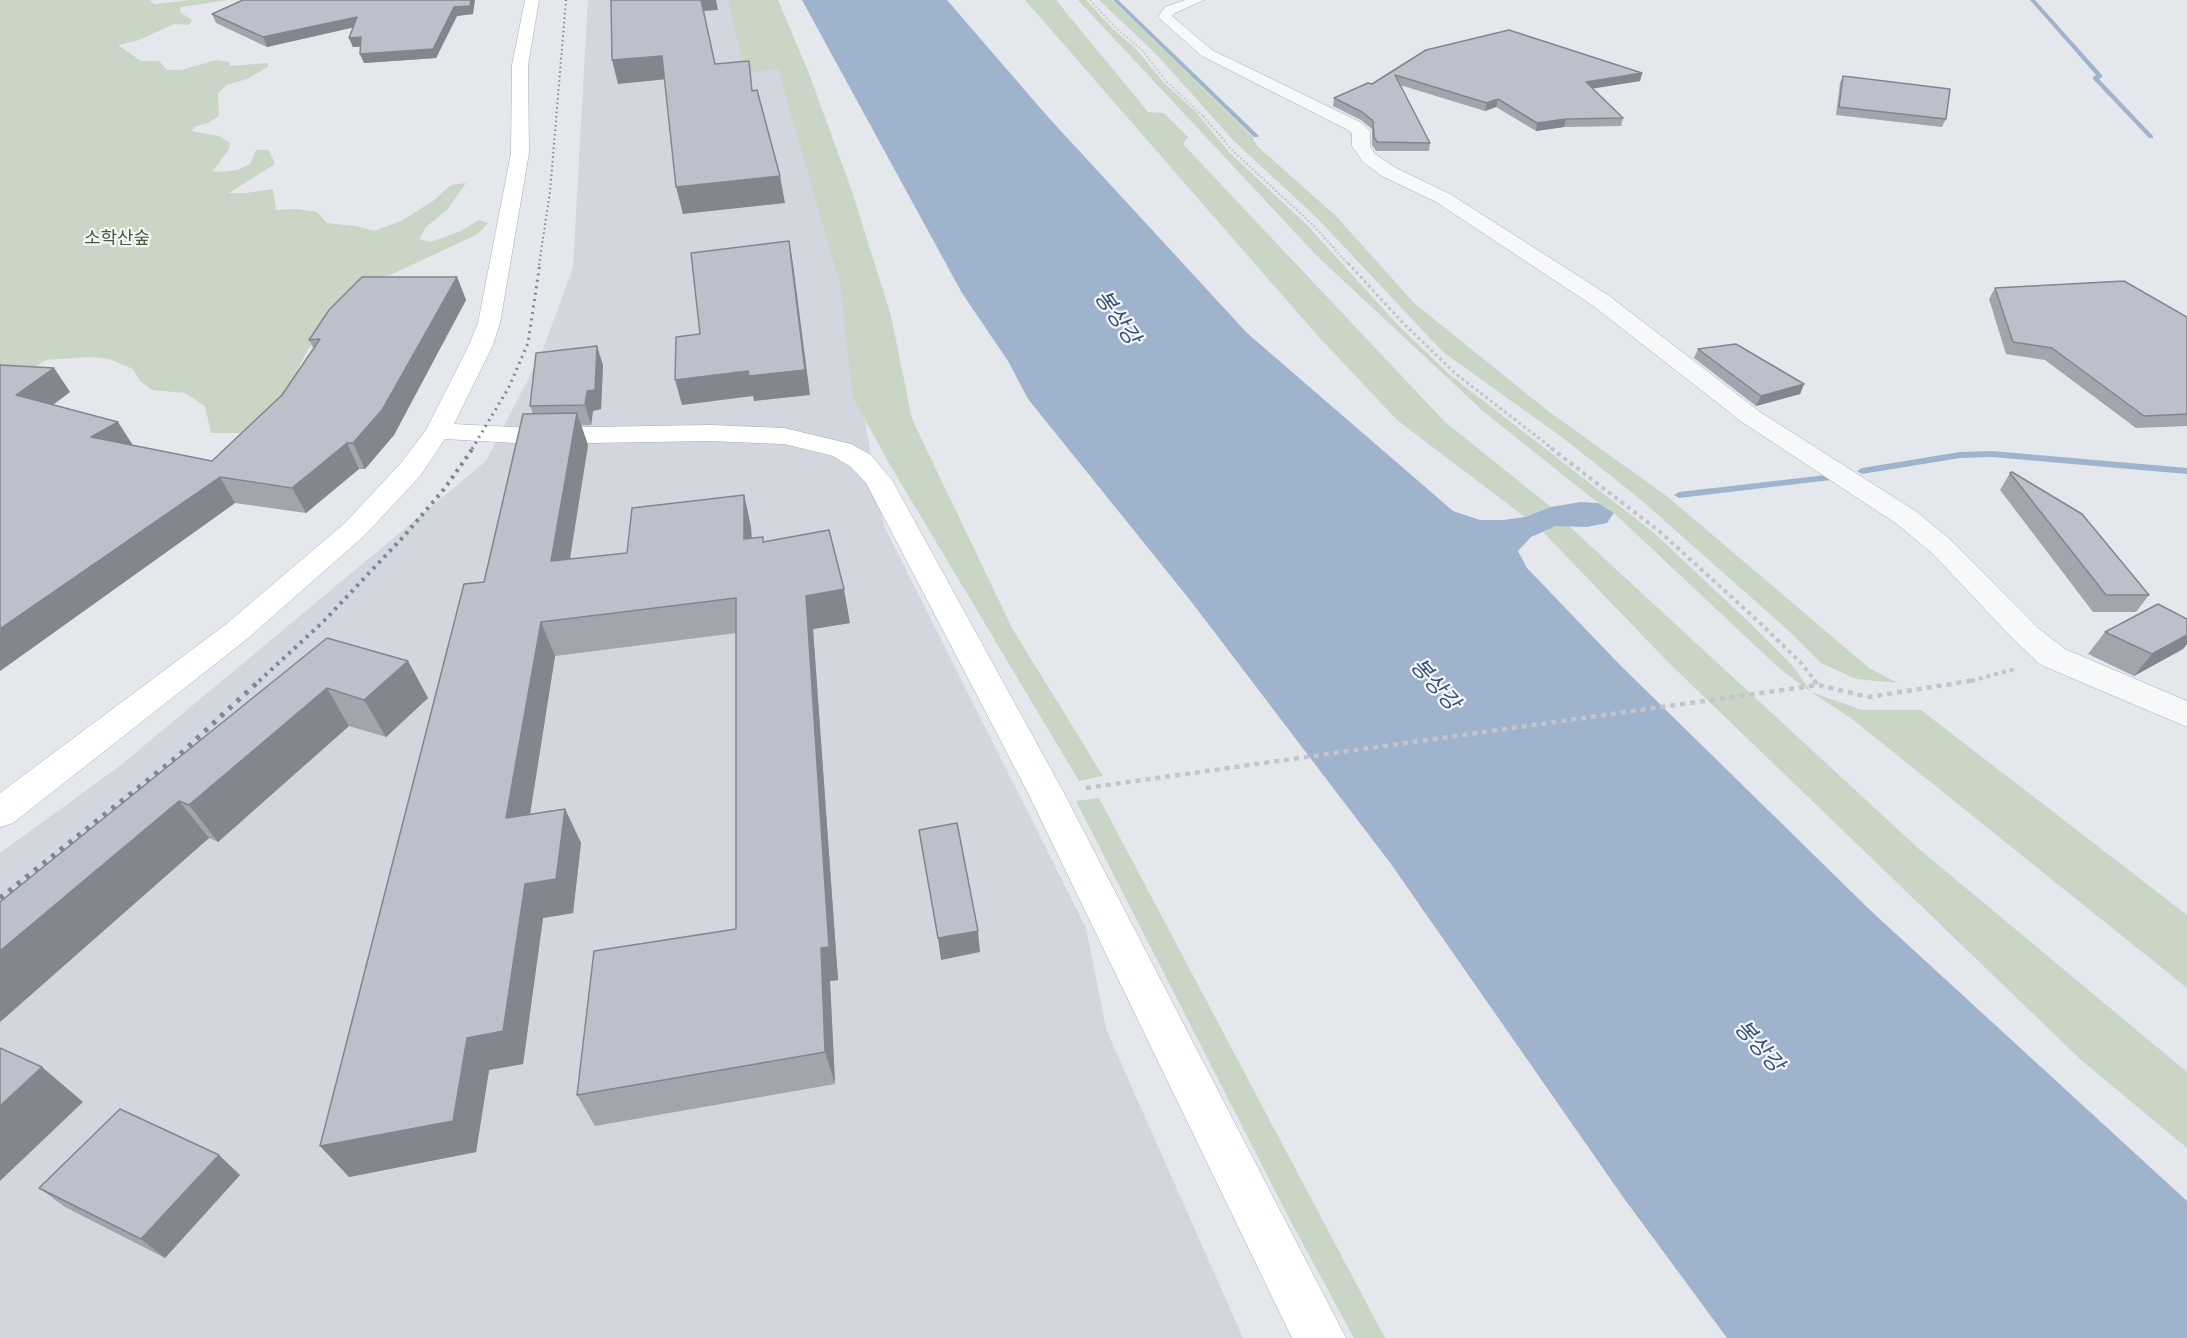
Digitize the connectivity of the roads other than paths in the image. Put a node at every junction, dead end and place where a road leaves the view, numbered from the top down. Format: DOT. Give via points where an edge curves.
graph roads {
  1 [pos="532,0"];
  2 [pos="1197,0"];
  3 [pos="438,431"];
  4 [pos="2187,715"];
  5 [pos="0,813"];
  6 [pos="1320,1338"];
  1 -- 3 [label="main road" via="520,65 519,153 489,323 482,345"];
  2 -- 4 [label="street" via="1170,10 1165,17 1219,61 1354,126 1361,131 1361,146 1369,158 1443,198 1600,300 1751,417 1907,518 1943,548 2018,627 2053,657"];
  3 -- 5 [label="main road" via="410,470 355,529 236,632"];
  3 -- 6 [label="main road" via="532,436 784,436 842,450 861,461 878,480 1046,793"];
}
